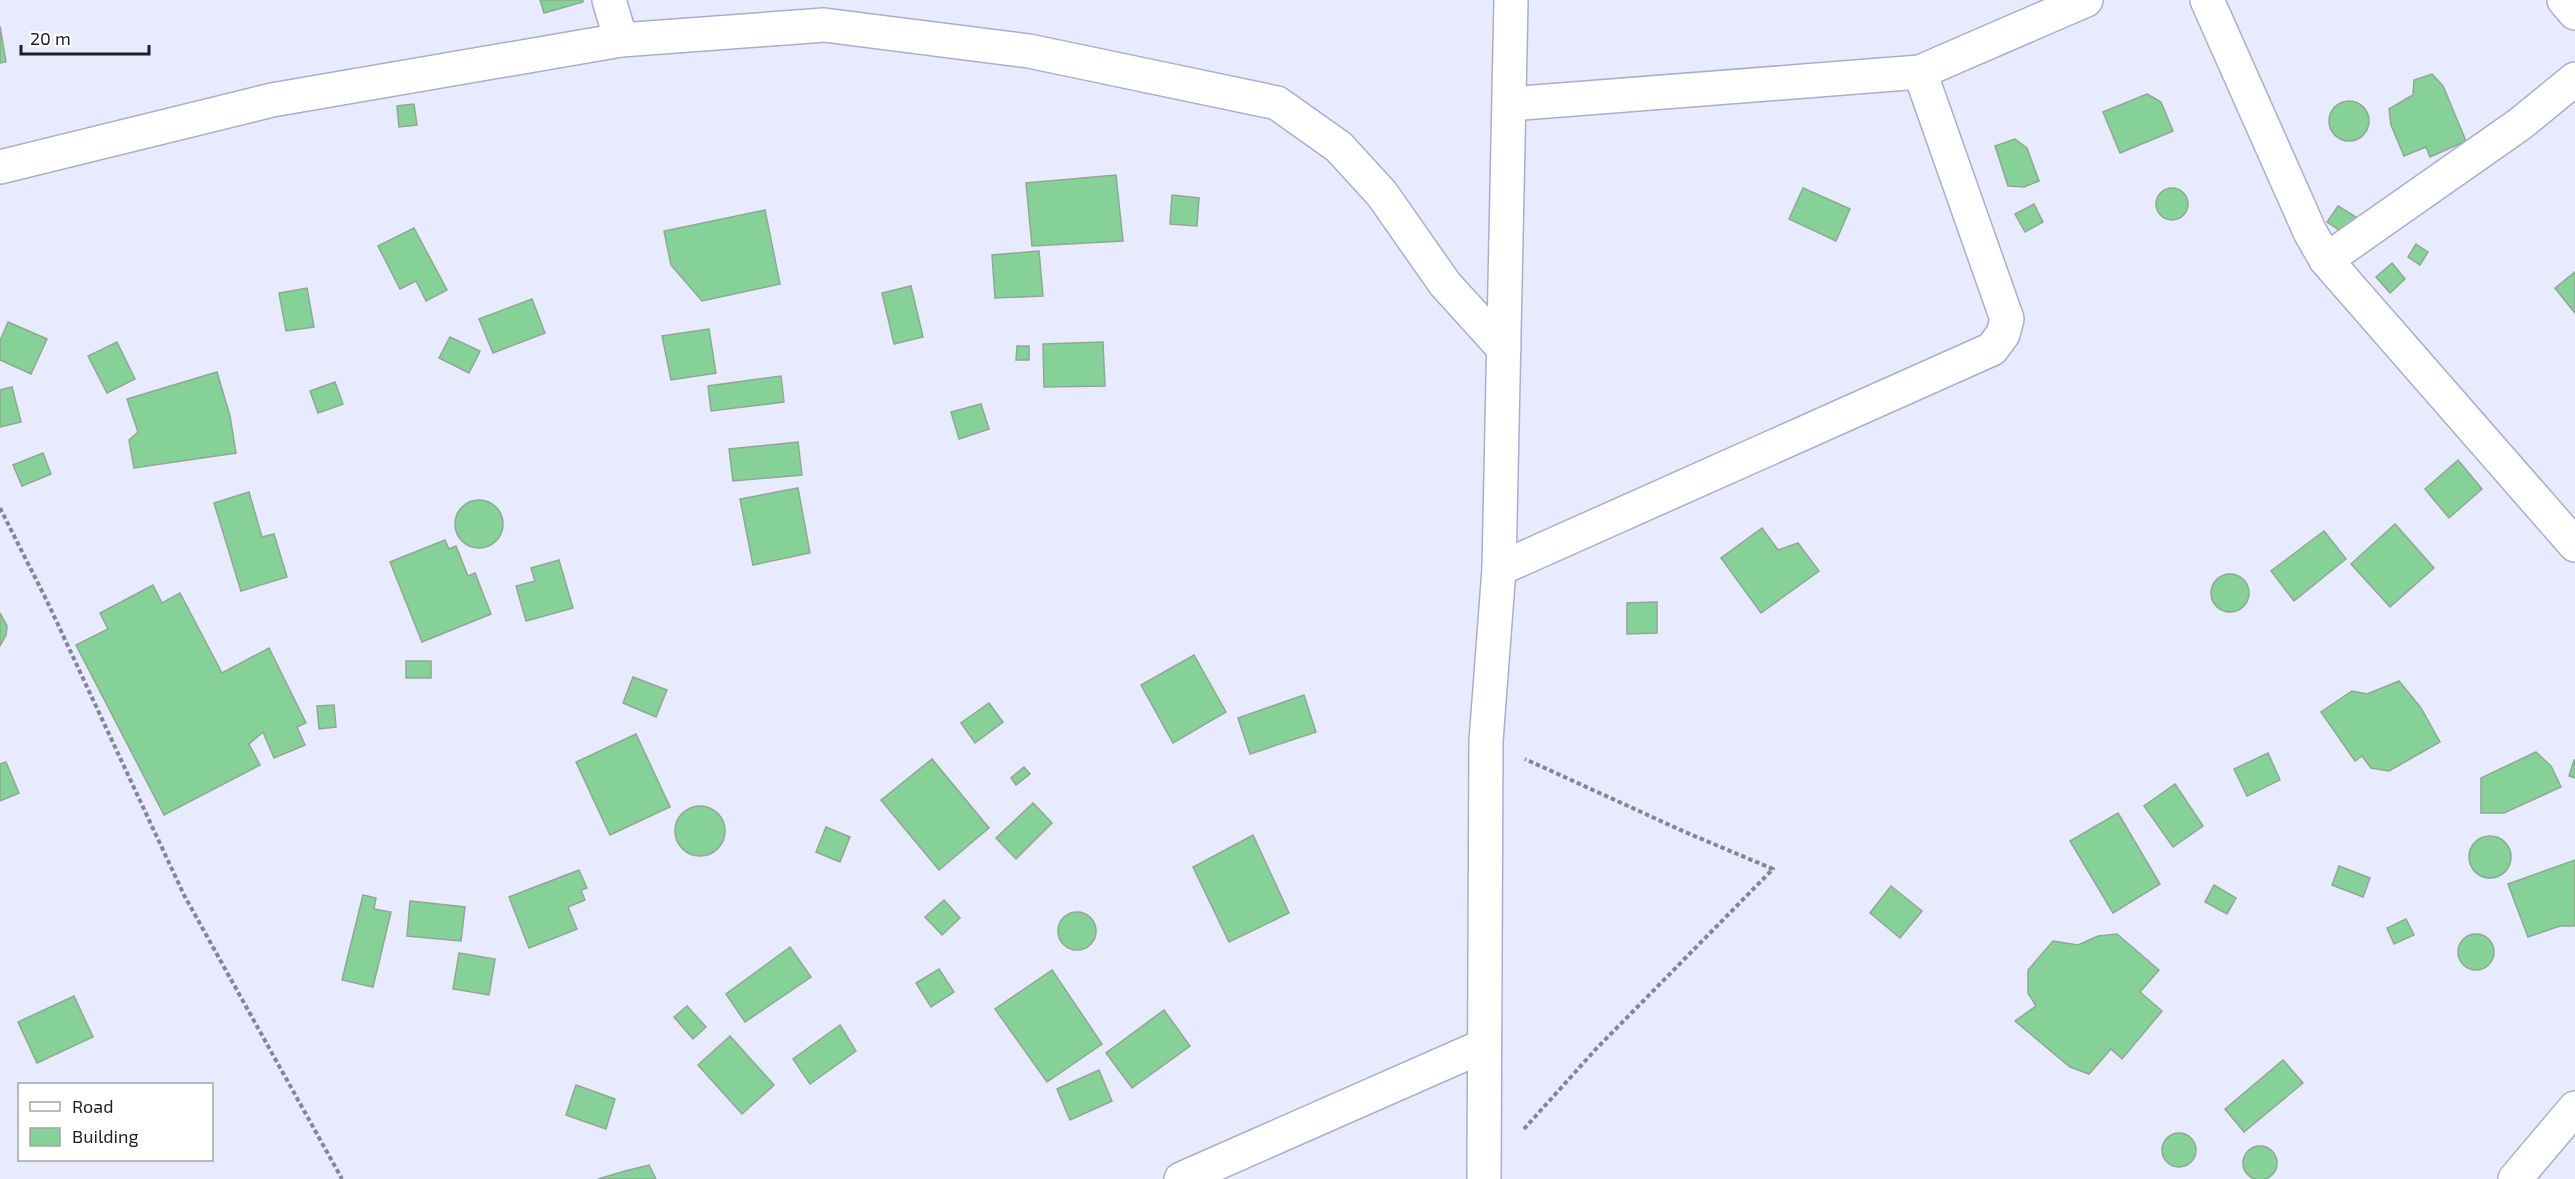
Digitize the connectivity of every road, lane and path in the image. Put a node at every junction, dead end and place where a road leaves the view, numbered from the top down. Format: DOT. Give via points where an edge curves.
graph roads {
  1 [pos="609,0"];
  2 [pos="1511,0"];
  3 [pos="2086,0"];
  4 [pos="2206,0"];
  5 [pos="2564,0"];
  6 [pos="2575,13"];
  7 [pos="621,40"];
  8 [pos="1920,72"];
  9 [pos="2575,80"];
  10 [pos="1510,104"];
  11 [pos="0,167"];
  12 [pos="2326,260"];
  13 [pos="1504,349"];
  14 [pos="0,508"];
  15 [pos="2575,545"];
  16 [pos="1499,569"];
  17 [pos="1486,741"];
  18 [pos="1484,1046"];
  19 [pos="2575,1108"];
  20 [pos="1484,1176"];
  21 [pos="342,1179"];
  22 [pos="1181,1179"];
  23 [pos="2515,1179"];
  1 -- 7 [label="street"];
  2 -- 10 [label="street"];
  3 -- 8 [label="street"];
  4 -- 12 [label="street"];
  5 -- 6 [label="street"];
  7 -- 11 [label="street" via="272,99"];
  7 -- 13 [label="street" via="824,25 1029,51 1276,103 1339,147 1382,194 1445,284"];
  8 -- 10 [label="street"];
  8 -- 16 [label="street" via="2007,319 1998,344 1992,350"];
  9 -- 12 [label="street" via="2520,124"];
  10 -- 13 [label="street"];
  12 -- 15 [label="street"];
  13 -- 16 [label="street"];
  14 -- 21 [label="path" via="184,895"];
  16 -- 17 [label="street"];
  17 -- 18 [label="street"];
  17 -- 20 [label="path" via="1773,868 1596,1049"];
  18 -- 20 [label="street"];
  18 -- 22 [label="street"];
  19 -- 23 [label="street"];
}
